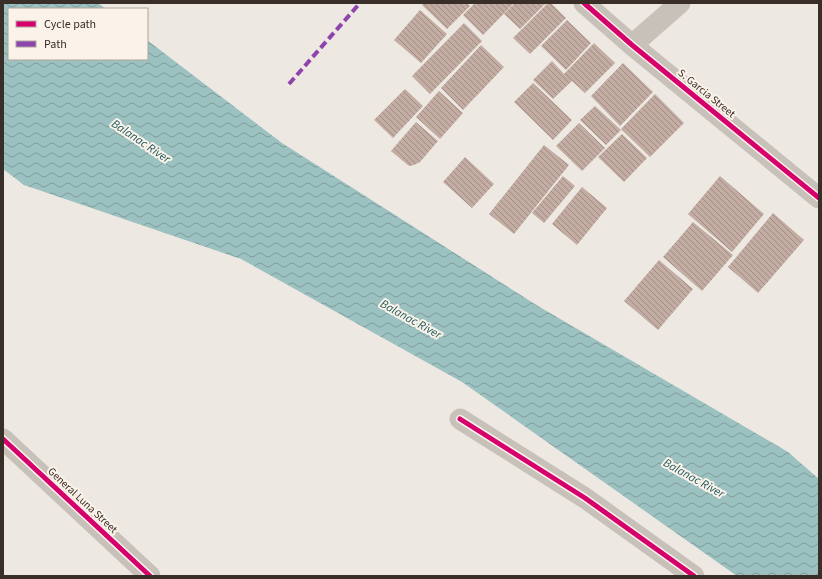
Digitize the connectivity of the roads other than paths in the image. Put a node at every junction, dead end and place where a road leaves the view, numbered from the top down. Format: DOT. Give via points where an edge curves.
graph roads {
  1 [pos="584,3"];
  2 [pos="680,3"];
  3 [pos="632,44"];
  4 [pos="819,198"];
  5 [pos="460,419"];
  6 [pos="3,439"];
  7 [pos="150,576"];
  8 [pos="694,576"];
  1 -- 3 [label="street, S. Garcia Street"];
  2 -- 3 [label="street"];
  3 -- 4 [label="street, S. Garcia Street"];
  5 -- 8 [label="street" via="585,498"];
  6 -- 7 [label="street, General Luna Street"];
}
